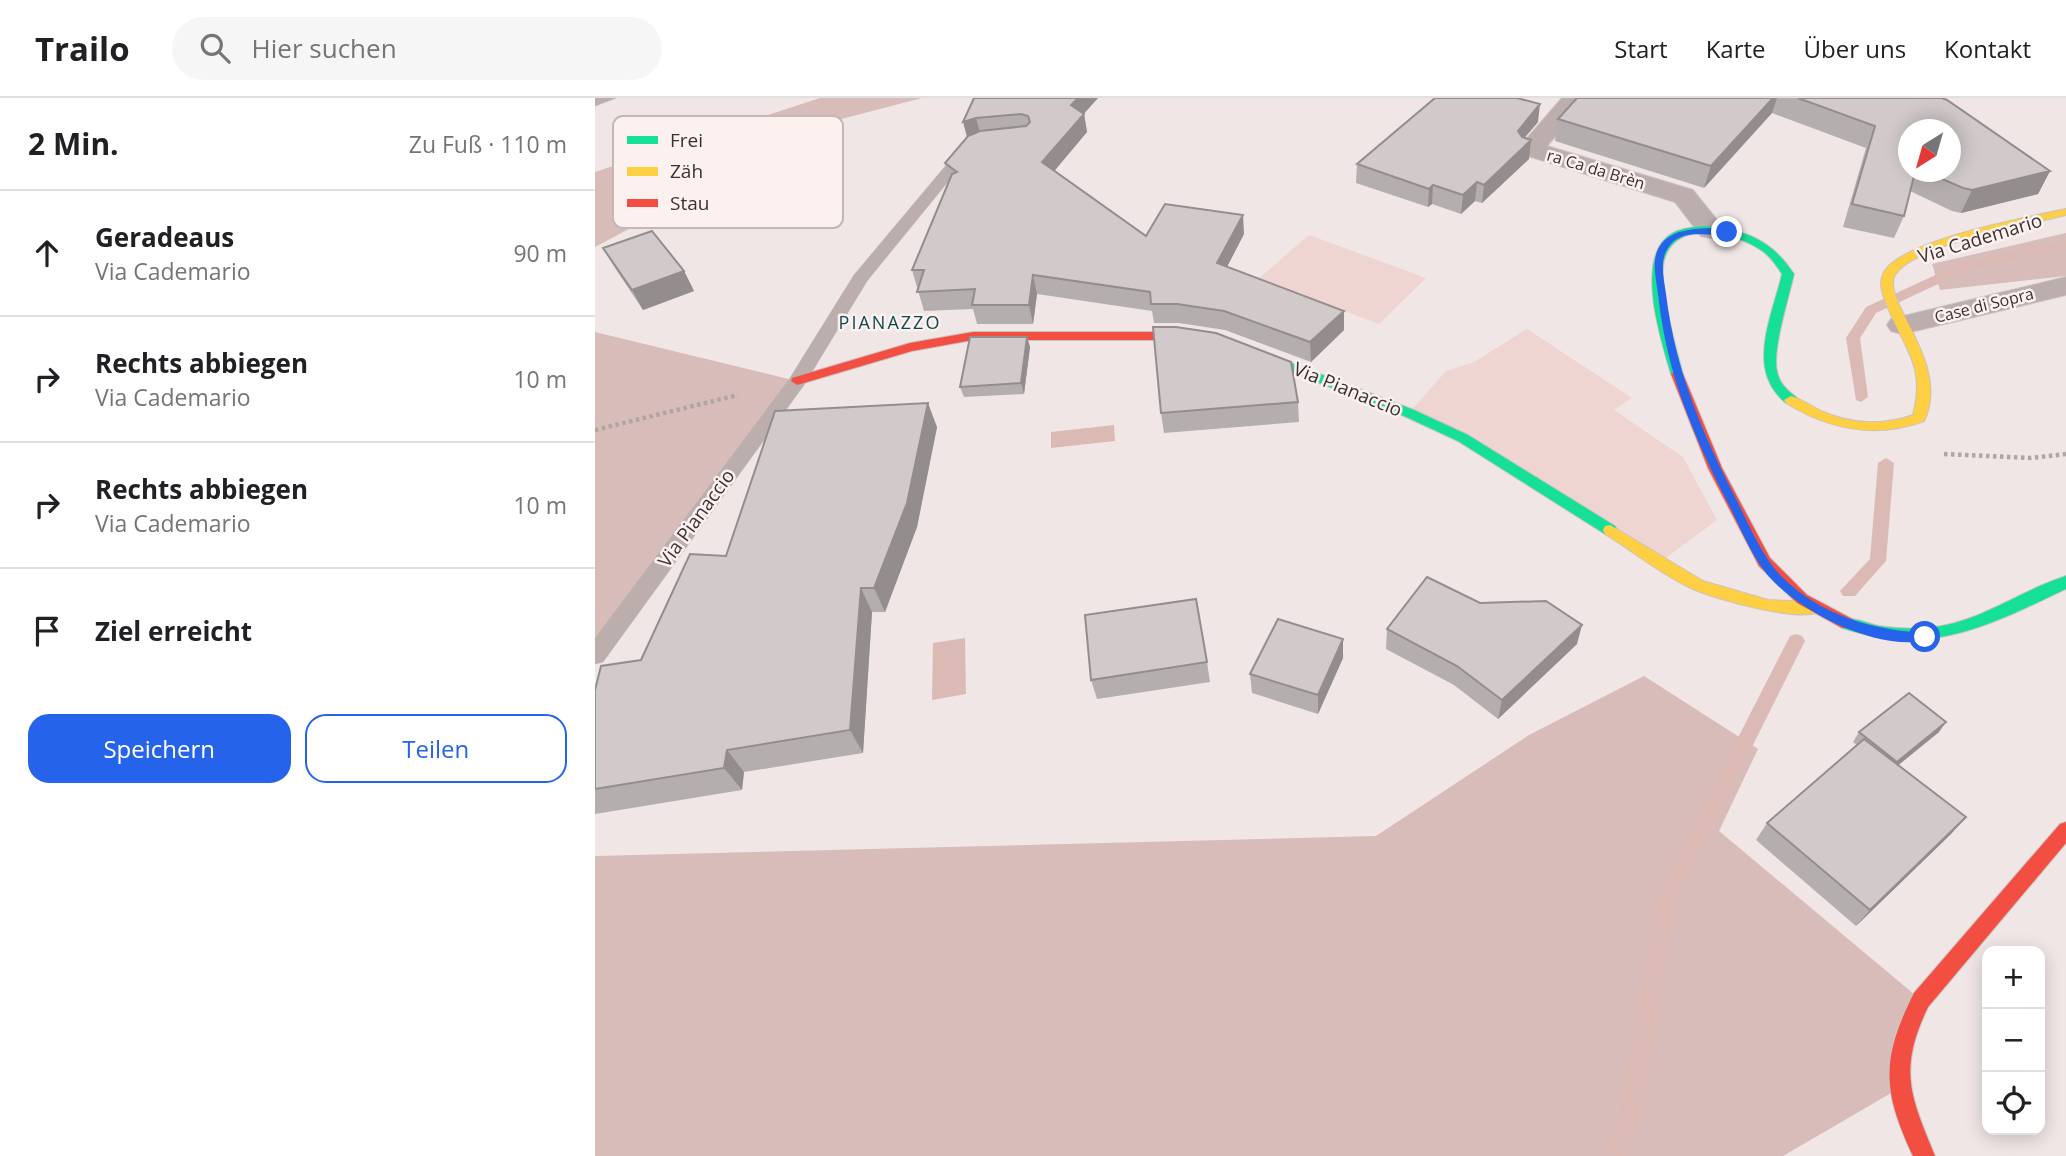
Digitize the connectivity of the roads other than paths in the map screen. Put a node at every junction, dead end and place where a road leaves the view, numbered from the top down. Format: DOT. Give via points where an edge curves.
graph roads {
  1 [pos="609,98"];
  2 [pos="1575,98"];
  3 [pos="595,102"];
  4 [pos="981,143"];
  5 [pos="2066,212"];
  6 [pos="1711,230"];
  7 [pos="2066,286"];
  8 [pos="1900,320"];
  9 [pos="797,381"];
  10 [pos="2066,582"];
  11 [pos="1816,608"];
  12 [pos="595,655"];
  13 [pos="2066,830"];
  14 [pos="1924,1156"];
  1 -- 3 [label="lane"];
  2 -- 6 [label="street, ra Ca da Brèn" via="1531,149 1684,196"];
  4 -- 9 [label="lane, Via Pianaccio" via="966,149 860,279"];
  5 -- 8 [label="street, Via Cademario" via="1979,235 1896,267 1885,284"];
  6 -- 8 [label="street, Via Cademario" via="1745,236 1784,262 1787,285 1770,346 1770,374 1788,398 1811,411 1865,428 1886,428 1919,418 1929,394"];
  6 -- 11 [label="street, Via Cademario" via="1672,238 1658,260 1666,331 1682,393 1764,562"];
  7 -- 8 [label="street, Case di Sopra"];
  9 -- 11 [label="street, Via Pianaccio" via="910,347 973,336 1179,335 1225,342 1463,438 1698,585 1768,606"];
  9 -- 12 [label="lane, Via Pianaccio"];
  10 -- 11 [label="street, Via Cademario" via="1956,630 1925,637 1854,627"];
  13 -- 14 [label="street" via="1921,1000 1906,1024 1897,1052 1898,1089 1907,1123"];
}
